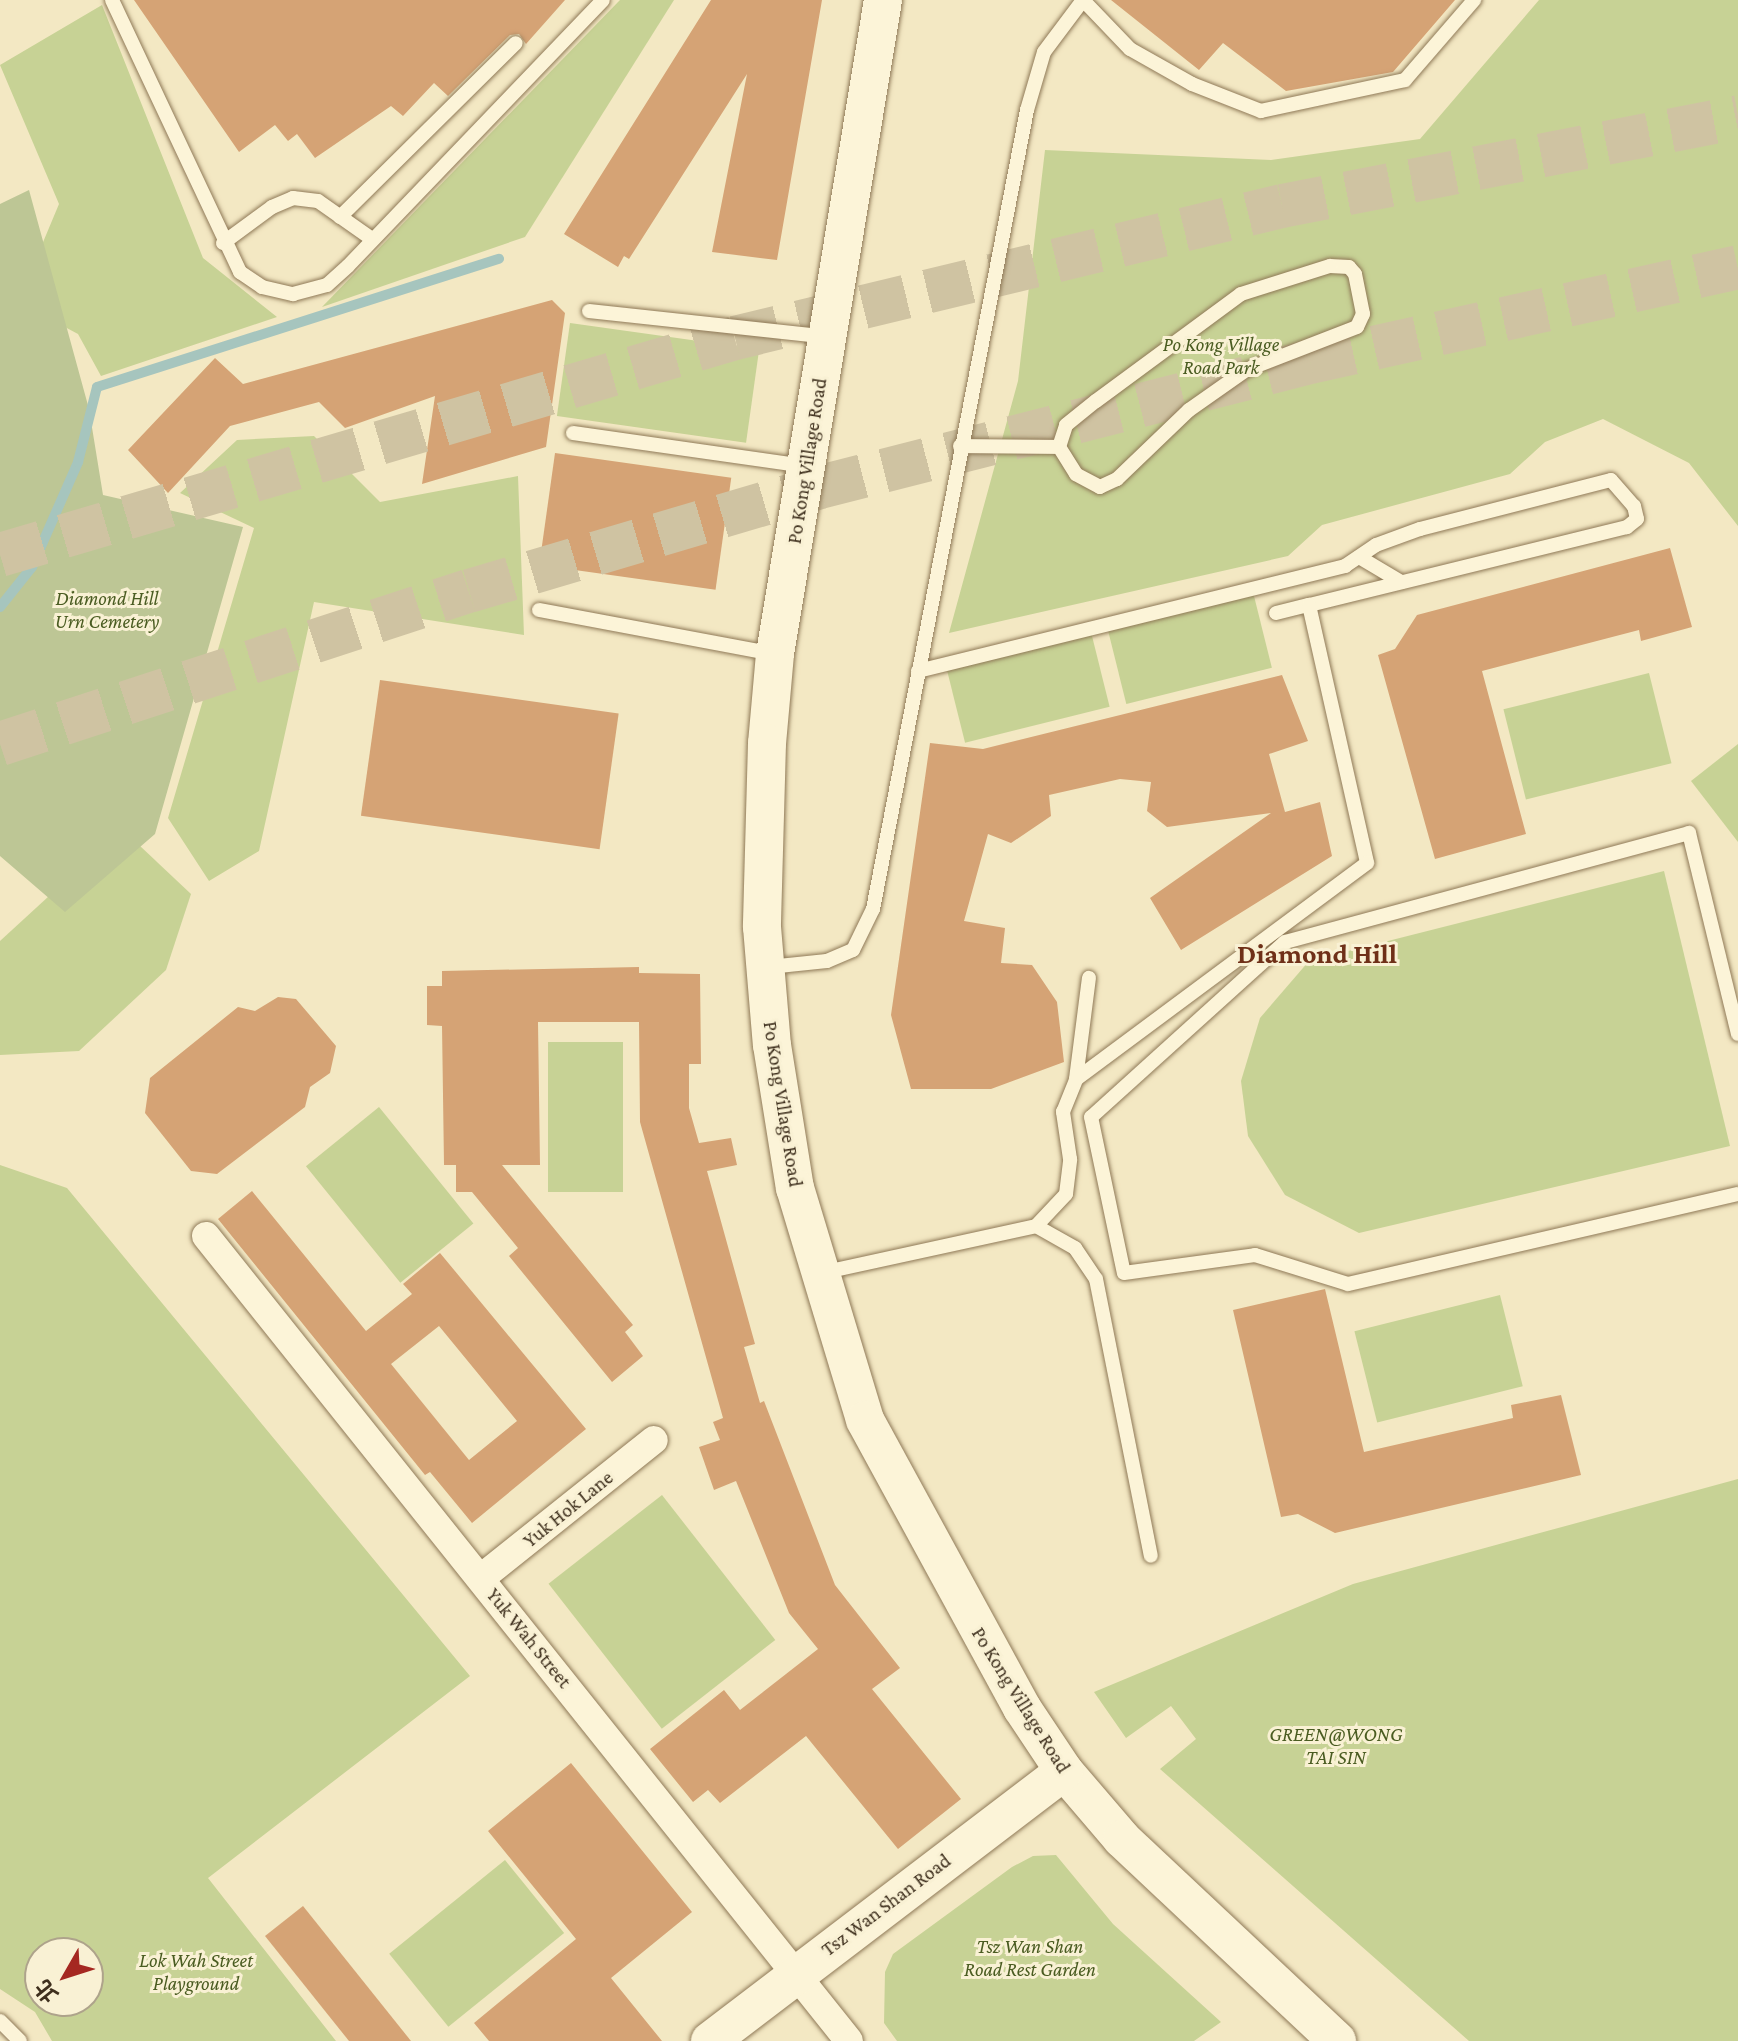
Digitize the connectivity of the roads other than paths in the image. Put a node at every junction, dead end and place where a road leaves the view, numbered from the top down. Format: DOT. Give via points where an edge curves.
graph roads {
  1 [pos="112,0"];
  2 [pos="603,0"];
  3 [pos="883,0"];
  4 [pos="1083,0"];
  5 [pos="1474,0"];
  6 [pos="516,43"];
  7 [pos="340,217"];
  8 [pos="372,239"];
  9 [pos="223,243"];
  10 [pos="589,311"];
  11 [pos="827,337"];
  12 [pos="573,433"];
  13 [pos="960,446"];
  14 [pos="1059,447"];
  15 [pos="806,466"];
  16 [pos="1359,557"];
  17 [pos="1401,582"];
  18 [pos="1309,605"];
  19 [pos="539,610"];
  20 [pos="1276,613"];
  21 [pos="775,654"];
  22 [pos="918,671"];
  23 [pos="764,967"];
  24 [pos="1089,978"];
  25 [pos="1738,1034"];
  26 [pos="1076,1079"];
  27 [pos="1738,1194"];
  28 [pos="1036,1226"];
  29 [pos="206,1236"];
  30 [pos="817,1274"];
  31 [pos="654,1440"];
  32 [pos="1151,1556"];
  33 [pos="481,1578"];
  34 [pos="1064,1771"];
  35 [pos="797,1974"];
  36 [pos="0,2021"];
  37 [pos="20,2041"];
  38 [pos="710,2041"];
  39 [pos="849,2041"];
  40 [pos="1337,2041"];
  1 -- 9 [label="lane"];
  2 -- 8 [label="lane"];
  3 -- 11 [label="main road, Po Kong Village Road"];
  4 -- 5 [label="lane" via="1130,49 1192,84 1261,111 1405,80"];
  4 -- 13 [label="lane" via="1044,52 1027,110"];
  6 -- 7 [label="lane"];
  7 -- 8 [label="lane"];
  7 -- 9 [label="lane" via="318,201 293,198"];
  8 -- 9 [label="lane" via="327,285 293,294 262,287 240,272"];
  10 -- 11 [label="lane"];
  11 -- 15 [label="main road, Po Kong Village Road"];
  12 -- 15 [label="lane"];
  13 -- 14 [label="lane"];
  13 -- 22 [label="lane"];
  14 -- 14 [label="lane" via="1076,474 1100,487 1117,479 1189,410 1246,370 1357,327 1363,314 1355,274 1349,267 1330,266 1241,294 1066,425"];
  15 -- 21 [label="main road, Po Kong Village Road"];
  16 -- 17 [label="lane"];
  16 -- 17 [label="lane" via="1420,529 1611,480 1625,491 1636,512 1634,524 1627,527"];
  16 -- 22 [label="lane" via="1345,566"];
  17 -- 18 [label="lane"];
  18 -- 20 [label="lane"];
  18 -- 26 [label="lane" via="1367,863"];
  19 -- 21 [label="lane"];
  21 -- 23 [label="main road, Po Kong Village Road" via="762,852"];
  22 -- 23 [label="lane" via="866,931 853,950 827,961"];
  23 -- 30 [label="main road, Po Kong Village Road" via="782,1122"];
  24 -- 26 [label="lane"];
  25 -- 27 [label="lane" via="1689,833 1285,942 1091,1117 1124,1273 1255,1255 1348,1284"];
  26 -- 28 [label="lane" via="1063,1112 1070,1159 1066,1194"];
  28 -- 30 [label="lane"];
  28 -- 32 [label="lane" via="1075,1248 1096,1279"];
  29 -- 33 [label="street, Yuk Wah Street"];
  30 -- 34 [label="main road, Po Kong Village Road" via="847,1374 886,1464 988,1651"];
  31 -- 33 [label="street, Yuk Hok Lane"];
  33 -- 35 [label="street, Yuk Wah Street"];
  34 -- 35 [label="main road, Tsz Wan Shan Road"];
  34 -- 40 [label="main road, Po Kong Village Road" via="1178,1894"];
  35 -- 38 [label="main road, Tsz Wan Shan Road"];
  35 -- 39 [label="street, Yuk Wah Street"];
  36 -- 37 [label="lane"];
}
